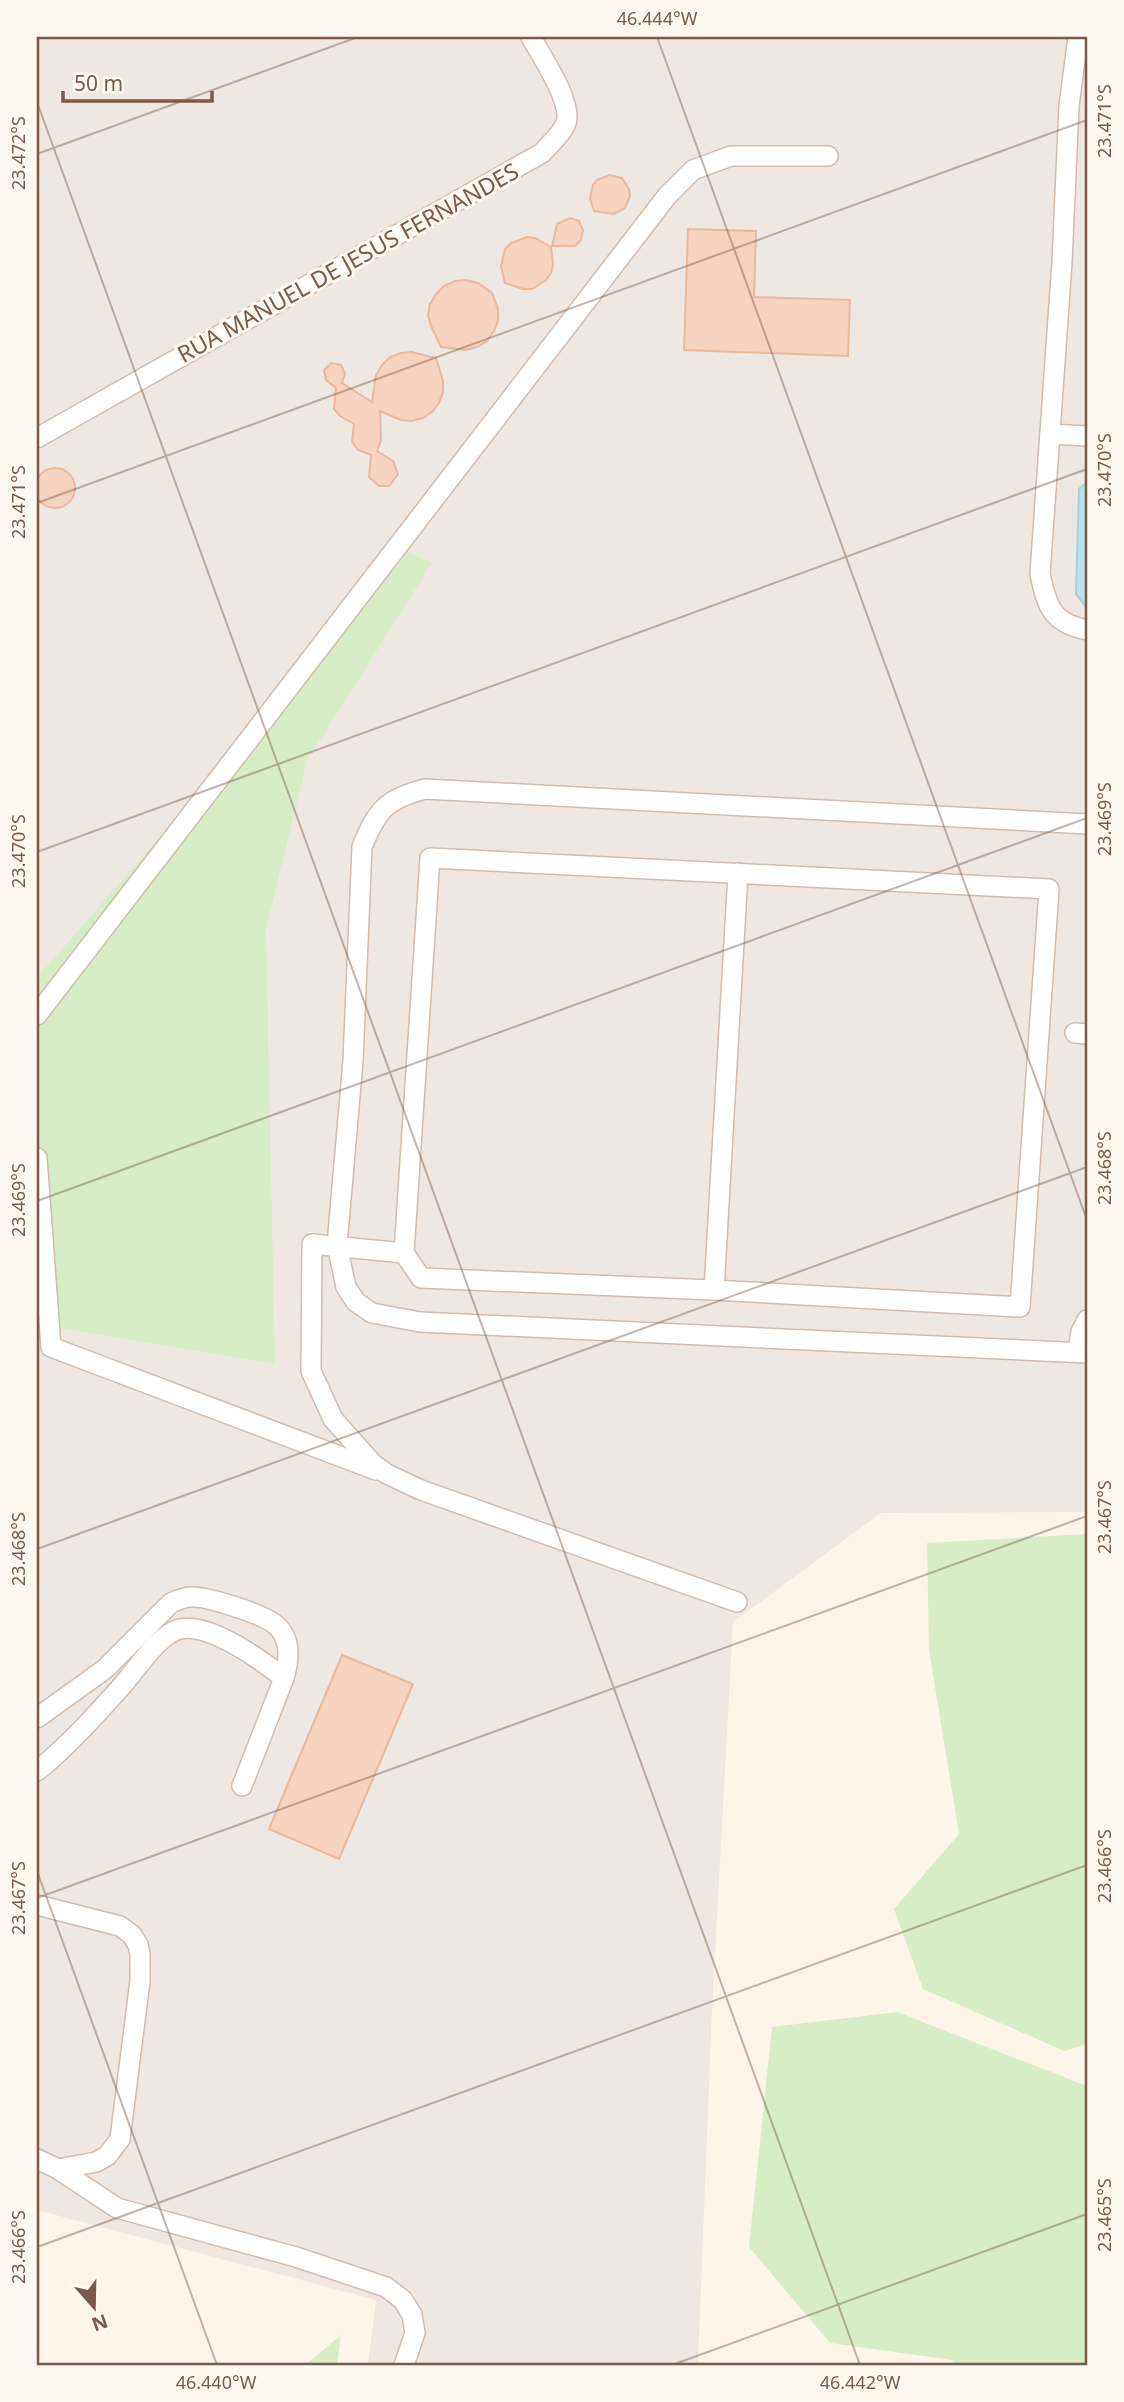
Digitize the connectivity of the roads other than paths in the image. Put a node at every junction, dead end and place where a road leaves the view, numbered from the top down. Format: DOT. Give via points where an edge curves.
graph roads {
  1 [pos="531,37"];
  2 [pos="1078,37"];
  3 [pos="828,156"];
  4 [pos="1050,434"];
  5 [pos="1087,436"];
  6 [pos="37,438"];
  7 [pos="1087,630"];
  8 [pos="1087,824"];
  9 [pos="738,873"];
  10 [pos="37,1015"];
  11 [pos="37,1158"];
  12 [pos="337,1245"];
  13 [pos="404,1252"];
  14 [pos="713,1290"];
  15 [pos="1087,1320"];
  16 [pos="1082,1352"];
  17 [pos="387,1474"];
  18 [pos="737,1602"];
  19 [pos="105,1668"];
  20 [pos="284,1678"];
  21 [pos="119,1689"];
  22 [pos="37,1718"];
  23 [pos="37,1771"];
  24 [pos="242,1786"];
  25 [pos="37,1905"];
  26 [pos="37,2159"];
  27 [pos="58,2169"];
  28 [pos="404,2365"];
  1 -- 6 [label="street, RUA MANUEL DE JESUS FERNANDES" via="568,112 565,125 542,153"];
  2 -- 4 [label="street" via="1069,106"];
  3 -- 10 [label="street" via="731,156 693,170 667,196"];
  4 -- 5 [label="street"];
  4 -- 7 [label="street" via="1040,574 1045,600 1056,617"];
  8 -- 12 [label="street" via="425,789 402,795 385,805 362,847 353,1061"];
  9 -- 13 [label="street" via="430,858"];
  9 -- 14 [label="street"];
  9 -- 14 [label="street" via="1049,889 1020,1307"];
  11 -- 17 [label="street" via="51,1347"];
  12 -- 13 [label="street"];
  12 -- 16 [label="street" via="346,1287 356,1302 372,1314 420,1322"];
  12 -- 17 [label="street" via="312,1244 312,1371 333,1419"];
  13 -- 14 [label="street" via="421,1278"];
  15 -- 16 [label="street" via="1081,1332"];
  17 -- 18 [label="street"];
  19 -- 20 [label="street" via="171,1603 204,1597 278,1627 288,1649"];
  19 -- 21 [label="street"];
  19 -- 22 [label="street"];
  20 -- 21 [label="street" via="243,1649 194,1628 179,1629 159,1643"];
  20 -- 24 [label="street"];
  21 -- 23 [label="street"];
  25 -- 27 [label="street" via="120,1926 132,1936 140,1954 120,2139 96,2162"];
  26 -- 27 [label="street"];
  27 -- 28 [label="street" via="117,2208 386,2287 412,2315 415,2333"];
}
